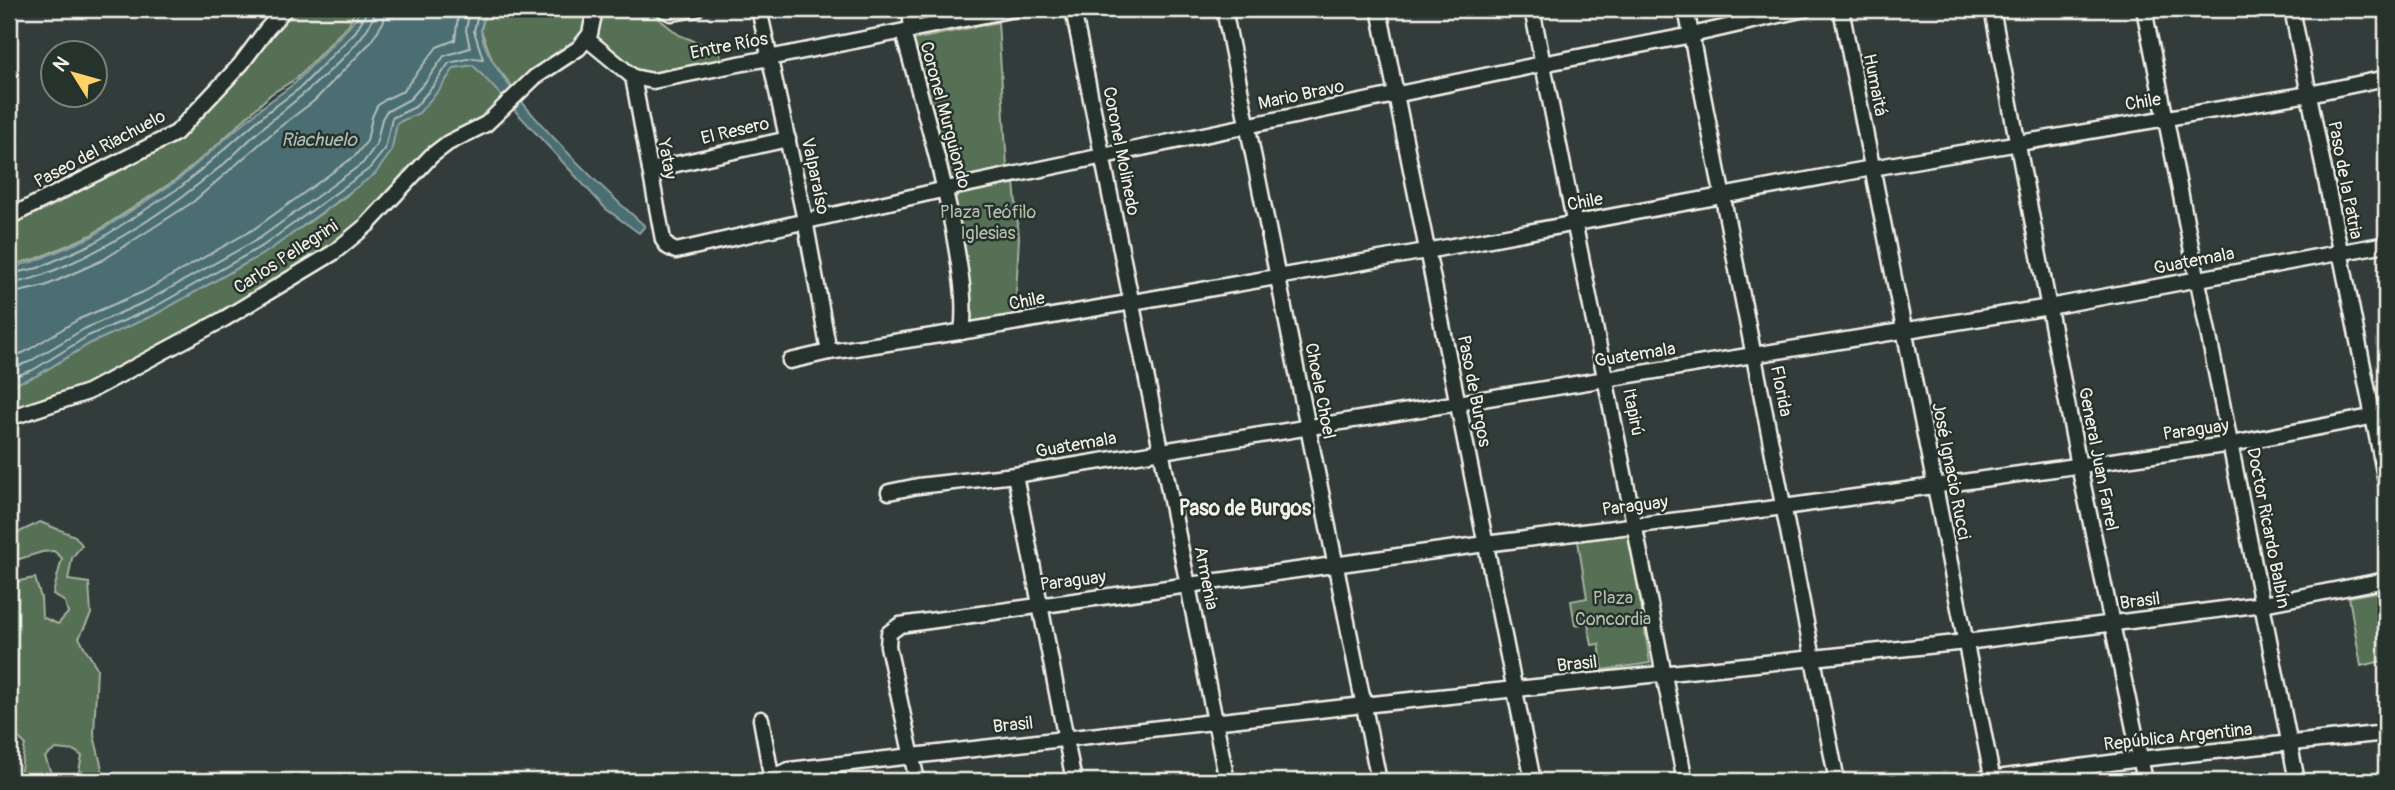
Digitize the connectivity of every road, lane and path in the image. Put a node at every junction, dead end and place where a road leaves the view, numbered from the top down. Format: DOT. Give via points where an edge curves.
graph roads {
  1 [pos="285,9"];
  2 [pos="594,9"];
  3 [pos="696,9"];
  4 [pos="759,9"];
  5 [pos="910,9"];
  6 [pos="1015,9"];
  7 [pos="1073,9"];
  8 [pos="1224,9"];
  9 [pos="1379,9"];
  10 [pos="1532,9"];
  11 [pos="1686,9"];
  12 [pos="1805,9"];
  13 [pos="1841,9"];
  14 [pos="1992,9"];
  15 [pos="2144,9"];
  16 [pos="2292,9"];
  17 [pos="667,11"];
  18 [pos="908,31"];
  19 [pos="1692,35"];
  20 [pos="587,39"];
  21 [pos="771,57"];
  22 [pos="1542,64"];
  23 [pos="633,77"];
  24 [pos="2386,78"];
  25 [pos="2309,94"];
  26 [pos="1395,95"];
  27 [pos="2167,118"];
  28 [pos="1248,126"];
  29 [pos="788,139"];
  30 [pos="2018,142"];
  31 [pos="1103,157"];
  32 [pos="1872,168"];
  33 [pos="650,170"];
  34 [pos="946,189"];
  35 [pos="1724,196"];
  36 [pos="9,217"];
  37 [pos="805,220"];
  38 [pos="1576,223"];
  39 [pos="2386,244"];
  40 [pos="668,247"];
  41 [pos="1426,251"];
  42 [pos="2340,252"];
  43 [pos="1278,276"];
  44 [pos="2198,280"];
  45 [pos="1130,301"];
  46 [pos="2049,307"];
  47 [pos="1904,329"];
  48 [pos="962,332"];
  49 [pos="829,352"];
  50 [pos="1754,355"];
  51 [pos="790,361"];
  52 [pos="1607,379"];
  53 [pos="1456,403"];
  54 [pos="2380,415"];
  55 [pos="9,418"];
  56 [pos="1307,428"];
  57 [pos="2232,444"];
  58 [pos="1161,450"];
  59 [pos="2079,466"];
  60 [pos="1015,475"];
  61 [pos="2386,482"];
  62 [pos="1935,486"];
  63 [pos="889,492"];
  64 [pos="1784,508"];
  65 [pos="1635,525"];
  66 [pos="1485,544"];
  67 [pos="1335,566"];
  68 [pos="2386,580"];
  69 [pos="1188,586"];
  70 [pos="1039,604"];
  71 [pos="2263,604"];
  72 [pos="2111,624"];
  73 [pos="1966,642"];
  74 [pos="1814,659"];
  75 [pos="1664,674"];
  76 [pos="1514,690"];
  77 [pos="1363,705"];
  78 [pos="761,719"];
  79 [pos="1215,722"];
  80 [pos="2386,733"];
  81 [pos="1065,738"];
  82 [pos="2290,743"];
  83 [pos="912,755"];
  84 [pos="2140,759"];
  85 [pos="772,779"];
  86 [pos="1993,780"];
  87 [pos="918,781"];
  88 [pos="1073,781"];
  89 [pos="1227,781"];
  90 [pos="1379,781"];
  91 [pos="1533,781"];
  92 [pos="1685,781"];
  93 [pos="1837,781"];
  94 [pos="1974,781"];
  95 [pos="2145,781"];
  96 [pos="2297,781"];
  1 -- 36 [label="street, Paseo del Riachuelo" via="176,133"];
  2 -- 20 [label="street"];
  3 -- 17 [label="street"];
  4 -- 21 [label="street, Valparaíso"];
  5 -- 18 [label="street, Coronel Murguiondo"];
  6 -- 18 [label="street, Entre Ríos"];
  7 -- 31 [label="street, Coronel Molinedo"];
  8 -- 28 [label="street, Choele Choel"];
  9 -- 26 [label="street, Paso de Burgos"];
  10 -- 22 [label="street, Itapirú"];
  11 -- 19 [label="street, Florida"];
  12 -- 19 [label="street, Mario Bravo"];
  13 -- 32 [label="street, Humaitá"];
  14 -- 30 [label="street, General Juan Farrel"];
  15 -- 27 [label="street, Doctor Ricardo Balbín"];
  16 -- 25 [label="street, Paso de la Patria"];
  18 -- 21 [label="street, Entre Ríos"];
  18 -- 34 [label="street, Coronel Murguiondo"];
  19 -- 22 [label="street, Mario Bravo"];
  19 -- 35 [label="street, Florida"];
  20 -- 23 [label="street"];
  20 -- 55 [label="street, Carlos Pellegrini" via="475,131 440,149 354,237 283,286 88,393"];
  21 -- 23 [label="street, Entre Ríos" via="653,81"];
  21 -- 29 [label="street, Valparaíso"];
  22 -- 26 [label="street, Mario Bravo"];
  22 -- 38 [label="street, Itapirú"];
  23 -- 33 [label="street, Yatay"];
  24 -- 25 [label="street, Chile"];
  25 -- 27 [label="street, Chile"];
  25 -- 42 [label="street, Paso de la Patria"];
  26 -- 28 [label="street, Mario Bravo"];
  26 -- 41 [label="street, Paso de Burgos"];
  27 -- 30 [label="street, Chile"];
  27 -- 44 [label="street, Doctor Ricardo Balbín"];
  28 -- 31 [label="street, Mario Bravo"];
  28 -- 43 [label="street, Choele Choel"];
  29 -- 33 [label="street, El Resero"];
  29 -- 37 [label="street, Valparaíso"];
  30 -- 32 [label="street, Chile"];
  30 -- 46 [label="street, General Juan Farrel"];
  31 -- 34 [label="street, Mario Bravo"];
  31 -- 45 [label="street, Coronel Molinedo"];
  32 -- 35 [label="street, Chile"];
  32 -- 47 [label="street, José Ignacio Rucci"];
  33 -- 40 [label="street, Yatay"];
  34 -- 37 [label="street, Mario Bravo"];
  34 -- 48 [label="street, Coronel Murguiondo" via="964,309"];
  35 -- 38 [label="street, Chile"];
  35 -- 50 [label="street, Florida"];
  37 -- 40 [label="street, Mario Bravo" via="676,251"];
  37 -- 49 [label="street, Valparaíso"];
  38 -- 41 [label="street, Chile"];
  38 -- 52 [label="street, Itapirú"];
  39 -- 42 [label="street, Guatemala"];
  41 -- 43 [label="street, Chile"];
  41 -- 53 [label="street, Paso de Burgos"];
  42 -- 44 [label="street, Guatemala"];
  42 -- 54 [label="street, Paso de la Patria"];
  43 -- 45 [label="street, Chile"];
  43 -- 56 [label="street, Choele Choel"];
  44 -- 46 [label="street, Guatemala"];
  44 -- 57 [label="street, Doctor Ricardo Balbín"];
  45 -- 48 [label="street, Chile"];
  45 -- 58 [label="street, Armenia"];
  46 -- 47 [label="street, Guatemala"];
  46 -- 59 [label="street, General Juan Farrel"];
  47 -- 50 [label="street, Guatemala"];
  47 -- 62 [label="street, José Ignacio Rucci"];
  48 -- 49 [label="street, Chile"];
  49 -- 51 [label="street, Chile"];
  50 -- 52 [label="street, Guatemala"];
  50 -- 64 [label="street, Florida"];
  52 -- 53 [label="street, Guatemala"];
  52 -- 65 [label="street, Itapirú"];
  53 -- 56 [label="street, Guatemala"];
  53 -- 66 [label="street, Paso de Burgos"];
  54 -- 57 [label="street, Paraguay"];
  54 -- 61 [label="street, Paso de la Patria"];
  56 -- 58 [label="street, Guatemala"];
  56 -- 67 [label="street, Choele Choel"];
  57 -- 59 [label="street, Paraguay"];
  57 -- 71 [label="street, Doctor Ricardo Balbín"];
  58 -- 60 [label="street, Guatemala"];
  58 -- 69 [label="street, Armenia"];
  59 -- 62 [label="street, Paraguay"];
  59 -- 72 [label="street, General Juan Farrel"];
  60 -- 63 [label="street, Guatemala"];
  60 -- 70 [label="street"];
  62 -- 64 [label="street, Paraguay"];
  62 -- 73 [label="street, José Ignacio Rucci"];
  64 -- 65 [label="street, Paraguay"];
  64 -- 74 [label="street, Florida"];
  65 -- 66 [label="street, Paraguay"];
  65 -- 75 [label="street, Itapirú"];
  66 -- 67 [label="street, Paraguay"];
  66 -- 76 [label="street, Paso de Burgos"];
  67 -- 69 [label="street, Paraguay"];
  67 -- 77 [label="street, Choele Choel"];
  68 -- 71 [label="street, Brasil"];
  69 -- 70 [label="street, Paraguay"];
  69 -- 79 [label="street, Armenia"];
  70 -- 81 [label="street"];
  70 -- 83 [label="street, Paraguay" via="900,625 889,633"];
  71 -- 72 [label="street, Brasil"];
  71 -- 82 [label="street, Doctor Ricardo Balbín"];
  72 -- 73 [label="street, Brasil"];
  72 -- 84 [label="street, General Juan Farrel"];
  73 -- 74 [label="street, Brasil"];
  73 -- 86 [label="street, José Ignacio Rucci"];
  74 -- 75 [label="street, Brasil"];
  74 -- 93 [label="street, Florida"];
  75 -- 76 [label="street, Brasil"];
  75 -- 92 [label="street, Itapirú"];
  76 -- 77 [label="street, Brasil"];
  76 -- 91 [label="street, Paso de Burgos"];
  77 -- 79 [label="street, Brasil"];
  77 -- 90 [label="street, Choele Choel"];
  78 -- 85 [label="street"];
  79 -- 81 [label="street, Brasil"];
  79 -- 89 [label="street, Armenia"];
  80 -- 82 [label="street, República Argentina"];
  81 -- 83 [label="street, Brasil"];
  81 -- 88 [label="street"];
  82 -- 84 [label="street, República Argentina"];
  82 -- 96 [label="street, Doctor Ricardo Balbín"];
  83 -- 85 [label="street, Brasil" via="789,770"];
  83 -- 87 [label="street"];
  84 -- 86 [label="street, República Argentina"];
  84 -- 95 [label="street, General Juan Farrel"];
  86 -- 94 [label="street, República Argentina"];
}
